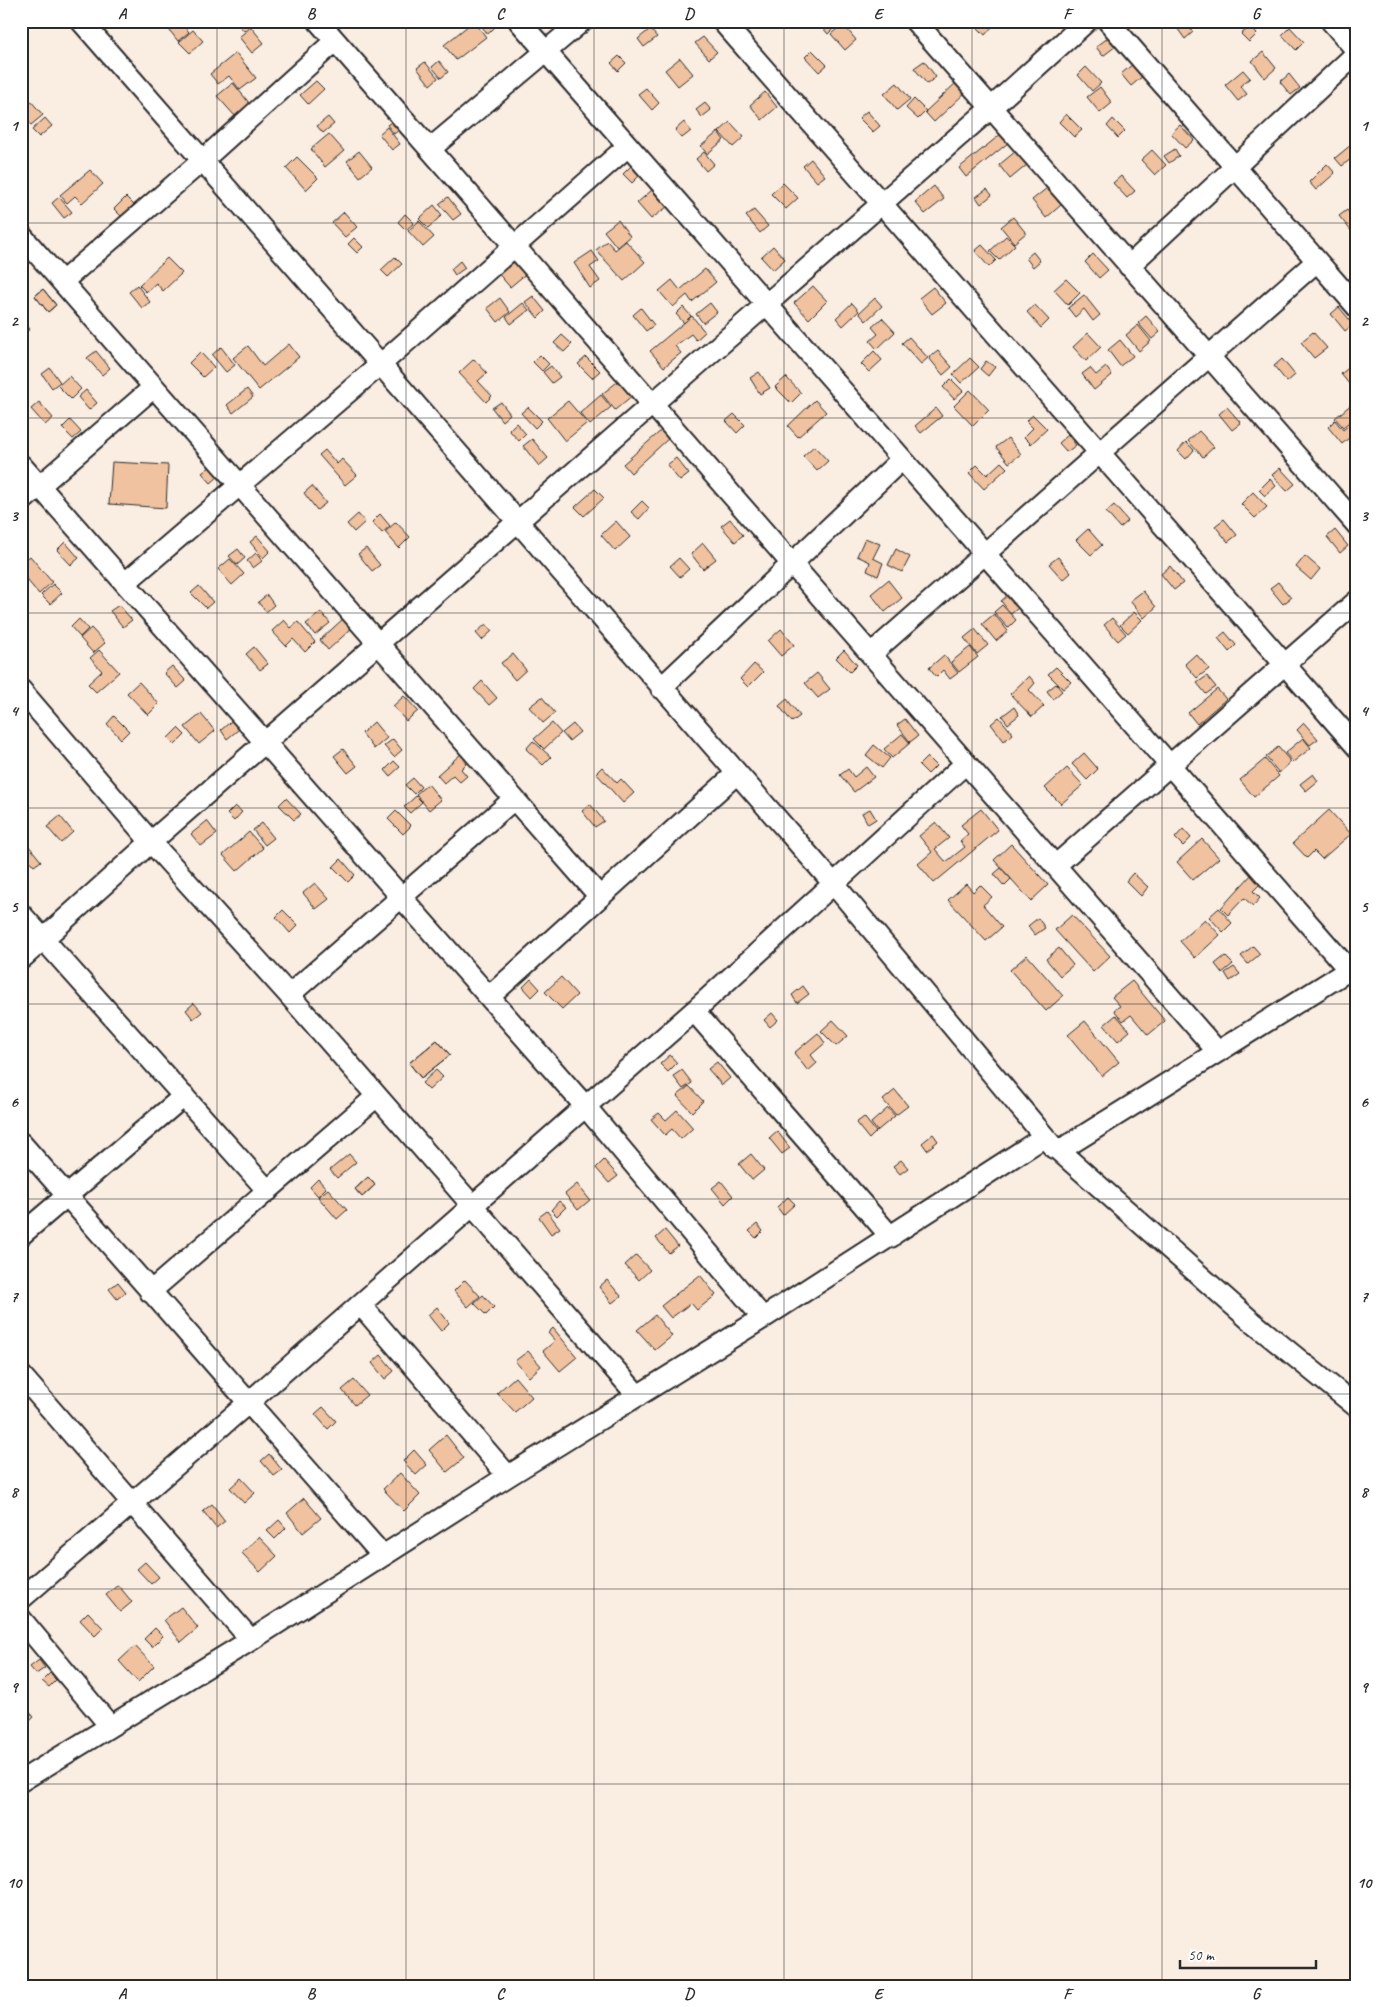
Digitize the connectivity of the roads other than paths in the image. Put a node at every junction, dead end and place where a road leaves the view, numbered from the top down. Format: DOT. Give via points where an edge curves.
graph roads {
  1 [pos="82,21"];
  2 [pos="318,21"];
  3 [pos="519,21"];
  4 [pos="582,21"];
  5 [pos="722,21"];
  6 [pos="915,21"];
  7 [pos="1087,21"];
  8 [pos="1108,21"];
  9 [pos="1331,21"];
  10 [pos="335,41"];
  11 [pos="546,52"];
  12 [pos="1357,52"];
  13 [pos="992,108"];
  14 [pos="628,146"];
  15 [pos="430,150"];
  16 [pos="203,160"];
  17 [pos="1236,168"];
  18 [pos="882,204"];
  19 [pos="21,235"];
  20 [pos="514,245"];
  21 [pos="1317,261"];
  22 [pos="1130,266"];
  23 [pos="62,282"];
  24 [pos="766,304"];
  25 [pos="1357,307"];
  26 [pos="1209,356"];
  27 [pos="380,364"];
  28 [pos="154,387"];
  29 [pos="652,403"];
  30 [pos="1100,453"];
  31 [pos="902,459"];
  32 [pos="21,465"];
  33 [pos="239,484"];
  34 [pos="40,486"];
  35 [pos="21,502"];
  36 [pos="516,522"];
  37 [pos="1357,525"];
  38 [pos="985,554"];
  39 [pos="791,563"];
  40 [pos="124,584"];
  41 [pos="1357,601"];
  42 [pos="378,643"];
  43 [pos="871,654"];
  44 [pos="1285,664"];
  45 [pos="661,688"];
  46 [pos="21,690"];
  47 [pos="266,743"];
  48 [pos="1357,747"];
  49 [pos="966,763"];
  50 [pos="1170,765"];
  51 [pos="736,774"];
  52 [pos="514,799"];
  53 [pos="151,842"];
  54 [pos="1056,865"];
  55 [pos="833,883"];
  56 [pos="600,897"];
  57 [pos="400,898"];
  58 [pos="21,914"];
  59 [pos="44,939"];
  60 [pos="21,960"];
  61 [pos="1353,968"];
  62 [pos="289,995"];
  63 [pos="489,997"];
  64 [pos="694,1011"];
  65 [pos="1218,1052"];
  66 [pos="184,1096"];
  67 [pos="377,1096"];
  68 [pos="585,1106"];
  69 [pos="21,1143"];
  70 [pos="1050,1143"];
  71 [pos="268,1191"];
  72 [pos="67,1196"];
  73 [pos="473,1206"];
  74 [pos="21,1236"];
  75 [pos="891,1237"];
  76 [pos="150,1292"];
  77 [pos="361,1305"];
  78 [pos="763,1318"];
  79 [pos="21,1375"];
  80 [pos="638,1396"];
  81 [pos="248,1404"];
  82 [pos="1357,1407"];
  83 [pos="508,1476"];
  84 [pos="132,1502"];
  85 [pos="383,1556"];
  86 [pos="21,1599"];
  87 [pos="21,1619"];
  88 [pos="251,1640"];
  89 [pos="110,1726"];
  90 [pos="21,1781"];
  1 -- 16 [label="street"];
  2 -- 10 [label="street"];
  3 -- 11 [label="street"];
  4 -- 11 [label="street"];
  5 -- 18 [label="street"];
  6 -- 13 [label="street"];
  7 -- 13 [label="street"];
  8 -- 17 [label="street"];
  9 -- 12 [label="street"];
  10 -- 15 [label="street"];
  10 -- 16 [label="street"];
  11 -- 14 [label="street"];
  11 -- 15 [label="street"];
  12 -- 17 [label="street"];
  13 -- 18 [label="street"];
  13 -- 22 [label="street"];
  14 -- 20 [label="street"];
  14 -- 24 [label="street"];
  15 -- 20 [label="street"];
  16 -- 23 [label="street"];
  16 -- 27 [label="street"];
  17 -- 21 [label="street"];
  17 -- 22 [label="street"];
  18 -- 24 [label="street"];
  18 -- 30 [label="street"];
  19 -- 23 [label="street"];
  20 -- 27 [label="street"];
  20 -- 29 [label="street"];
  21 -- 25 [label="street"];
  21 -- 26 [label="street"];
  22 -- 26 [label="street"];
  23 -- 28 [label="street"];
  24 -- 29 [label="street"];
  24 -- 31 [label="street"];
  26 -- 30 [label="street"];
  26 -- 37 [label="street"];
  27 -- 33 [label="street"];
  27 -- 36 [label="street"];
  28 -- 33 [label="street"];
  28 -- 34 [label="street"];
  29 -- 36 [label="street"];
  29 -- 39 [label="street"];
  30 -- 38 [label="street"];
  30 -- 44 [label="street"];
  31 -- 38 [label="street"];
  31 -- 39 [label="street"];
  32 -- 34 [label="street"];
  33 -- 40 [label="street"];
  33 -- 42 [label="street"];
  34 -- 35 [label="street"];
  34 -- 40 [label="street"];
  36 -- 42 [label="street"];
  36 -- 45 [label="street"];
  38 -- 43 [label="street"];
  38 -- 50 [label="street"];
  39 -- 43 [label="street"];
  39 -- 45 [label="street"];
  40 -- 47 [label="street"];
  41 -- 44 [label="street"];
  42 -- 47 [label="street"];
  42 -- 52 [label="street"];
  43 -- 49 [label="street"];
  44 -- 48 [label="street"];
  44 -- 50 [label="street"];
  45 -- 51 [label="street"];
  46 -- 53 [label="street"];
  47 -- 53 [label="street"];
  47 -- 57 [label="street"];
  49 -- 54 [label="street"];
  49 -- 55 [label="street"];
  50 -- 54 [label="street"];
  50 -- 61 [label="street"];
  51 -- 55 [label="street"];
  51 -- 56 [label="street"];
  52 -- 56 [label="street"];
  52 -- 57 [label="street"];
  53 -- 59 [label="street"];
  53 -- 62 [label="street"];
  54 -- 65 [label="street"];
  55 -- 64 [label="street"];
  55 -- 70 [label="street"];
  56 -- 63 [label="street"];
  57 -- 62 [label="street"];
  57 -- 63 [label="street"];
  58 -- 59 [label="street"];
  59 -- 60 [label="street"];
  59 -- 66 [label="street"];
  61 -- 65 [label="street"];
  62 -- 67 [label="street"];
  63 -- 68 [label="street"];
  64 -- 68 [label="street"];
  64 -- 75 [label="street"];
  65 -- 70 [label="street" via="1062,1149"];
  66 -- 71 [label="street"];
  66 -- 72 [label="street"];
  67 -- 71 [label="street"];
  67 -- 73 [label="street"];
  68 -- 73 [label="street"];
  68 -- 78 [label="street"];
  69 -- 72 [label="street"];
  70 -- 75 [label="street"];
  70 -- 82 [label="street" via="1250,1320"];
  71 -- 76 [label="street"];
  72 -- 74 [label="street"];
  72 -- 76 [label="street"];
  73 -- 77 [label="street"];
  73 -- 80 [label="street"];
  75 -- 78 [label="street"];
  76 -- 81 [label="street"];
  77 -- 81 [label="street"];
  77 -- 83 [label="street"];
  78 -- 80 [label="street"];
  79 -- 84 [label="street"];
  80 -- 83 [label="street"];
  81 -- 84 [label="street"];
  81 -- 85 [label="street"];
  83 -- 85 [label="street"];
  84 -- 86 [label="street"];
  84 -- 88 [label="street"];
  85 -- 88 [label="street"];
  87 -- 89 [label="street"];
  88 -- 89 [label="street"];
  89 -- 90 [label="street"];
}
